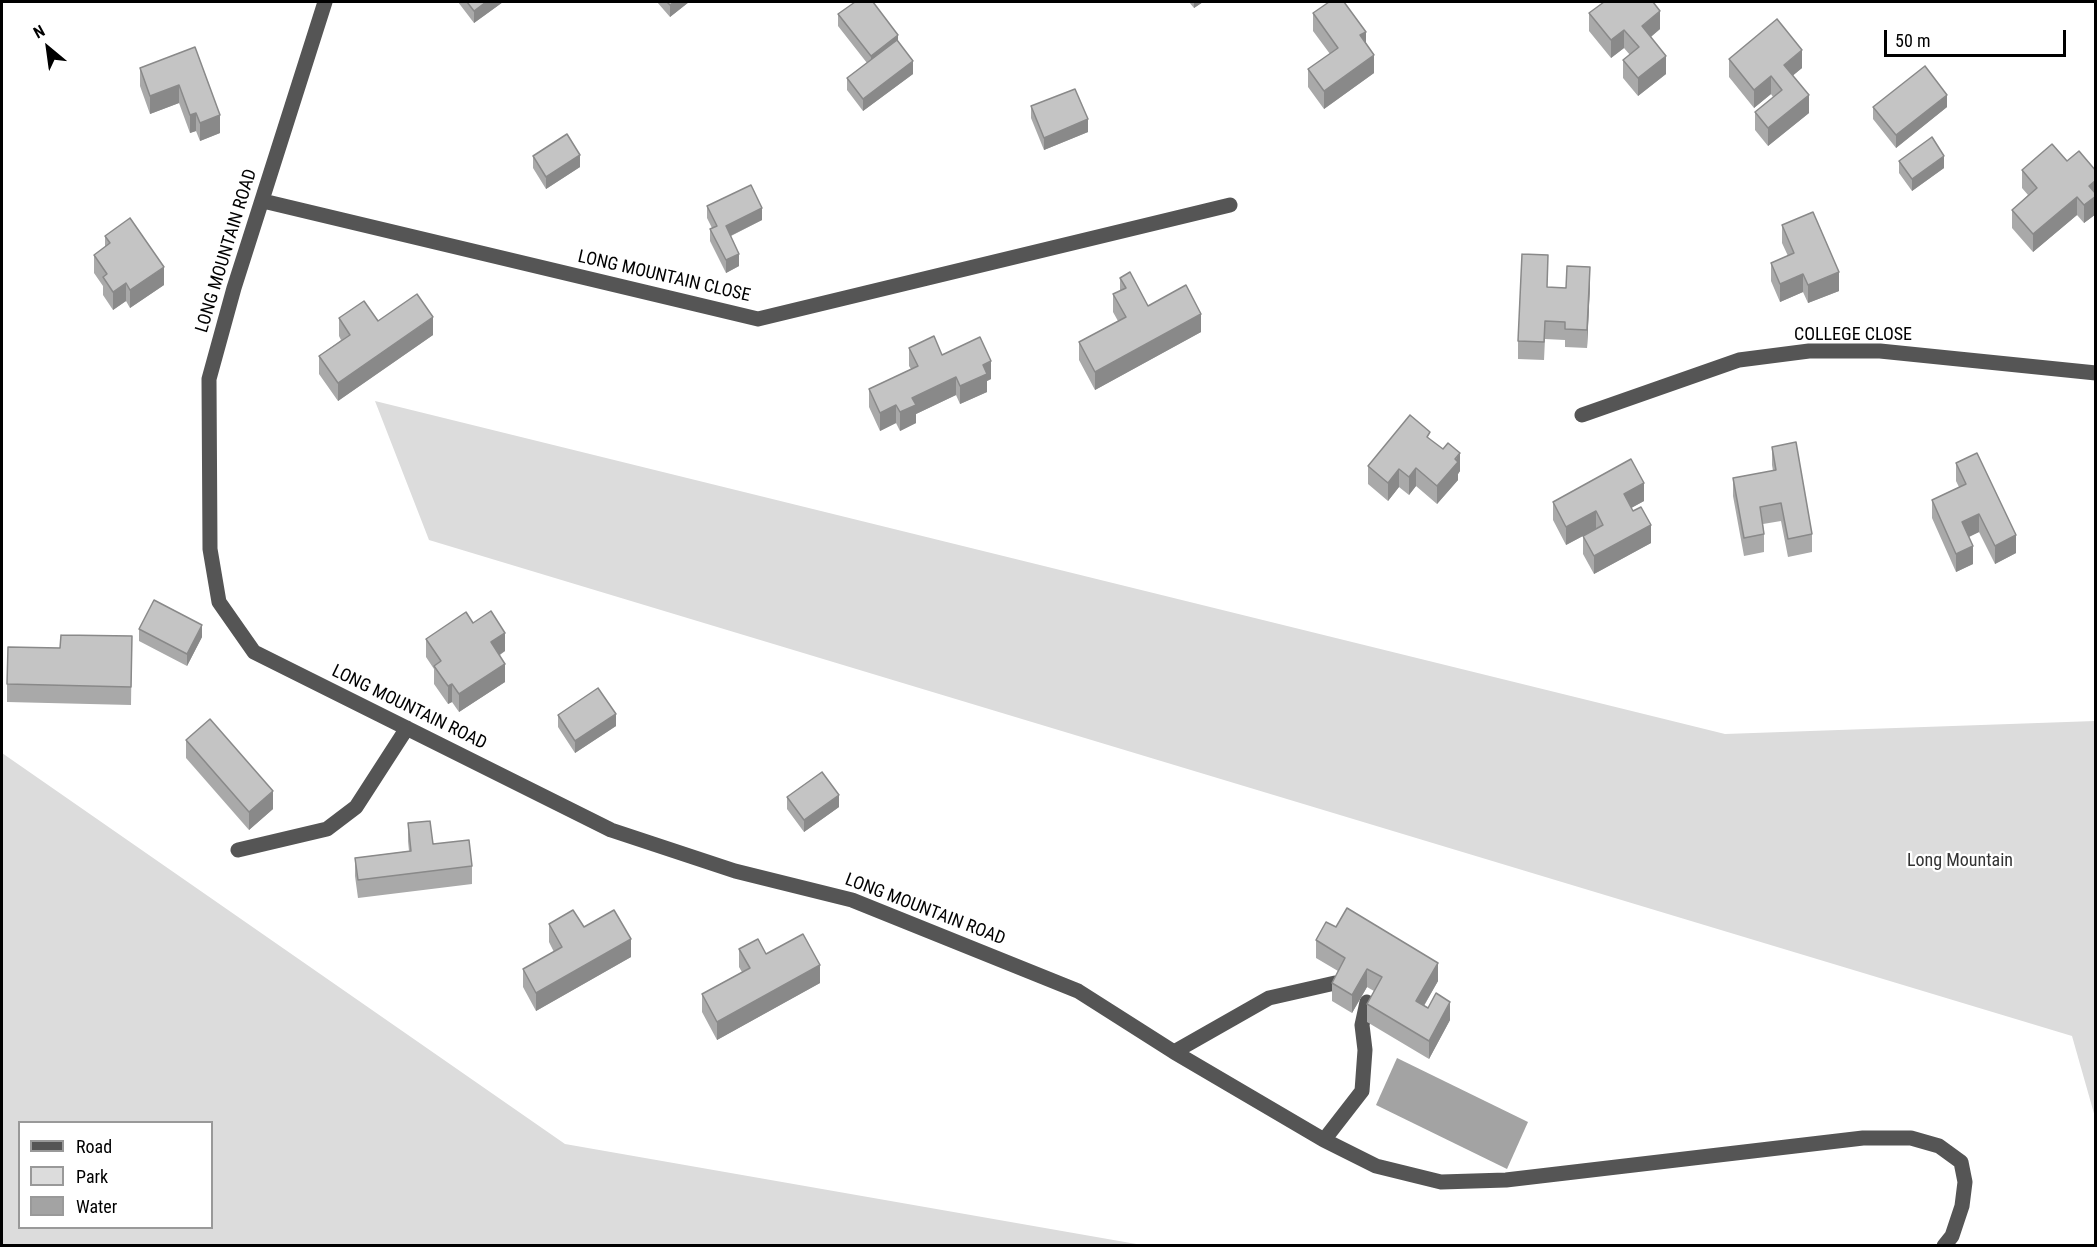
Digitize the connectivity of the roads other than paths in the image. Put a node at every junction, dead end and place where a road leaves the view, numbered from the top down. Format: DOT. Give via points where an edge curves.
graph roads {
  1 [pos="325,2"];
  2 [pos="263,201"];
  3 [pos="1230,205"];
  4 [pos="2096,373"];
  5 [pos="1582,415"];
  6 [pos="407,728"];
  7 [pos="238,850"];
  8 [pos="1335,982"];
  9 [pos="1367,1002"];
  10 [pos="1174,1052"];
  11 [pos="1324,1140"];
  12 [pos="1944,1245"];
  1 -- 2 [label="street, LONG MOUNTAIN ROAD"];
  2 -- 3 [label="street, LONG MOUNTAIN CLOSE" via="758,319"];
  2 -- 6 [label="street, LONG MOUNTAIN ROAD" via="209,379 210,549 219,602 254,652"];
  4 -- 5 [label="street, COLLEGE CLOSE" via="1881,351 1809,351 1739,360"];
  6 -- 7 [label="street" via="356,807 327,829"];
  6 -- 10 [label="street, LONG MOUNTAIN ROAD" via="611,830 735,871 852,900 1078,991"];
  8 -- 10 [label="street" via="1269,998"];
  9 -- 11 [label="street" via="1362,1025 1362,1091"];
  10 -- 11 [label="street, LONG MOUNTAIN ROAD"];
  11 -- 12 [label="street, LONG MOUNTAIN ROAD" via="1376,1166 1441,1182 1506,1180 1841,1141 1911,1138 1939,1146 1961,1162 1965,1182 1962,1206 1952,1236"];
}
